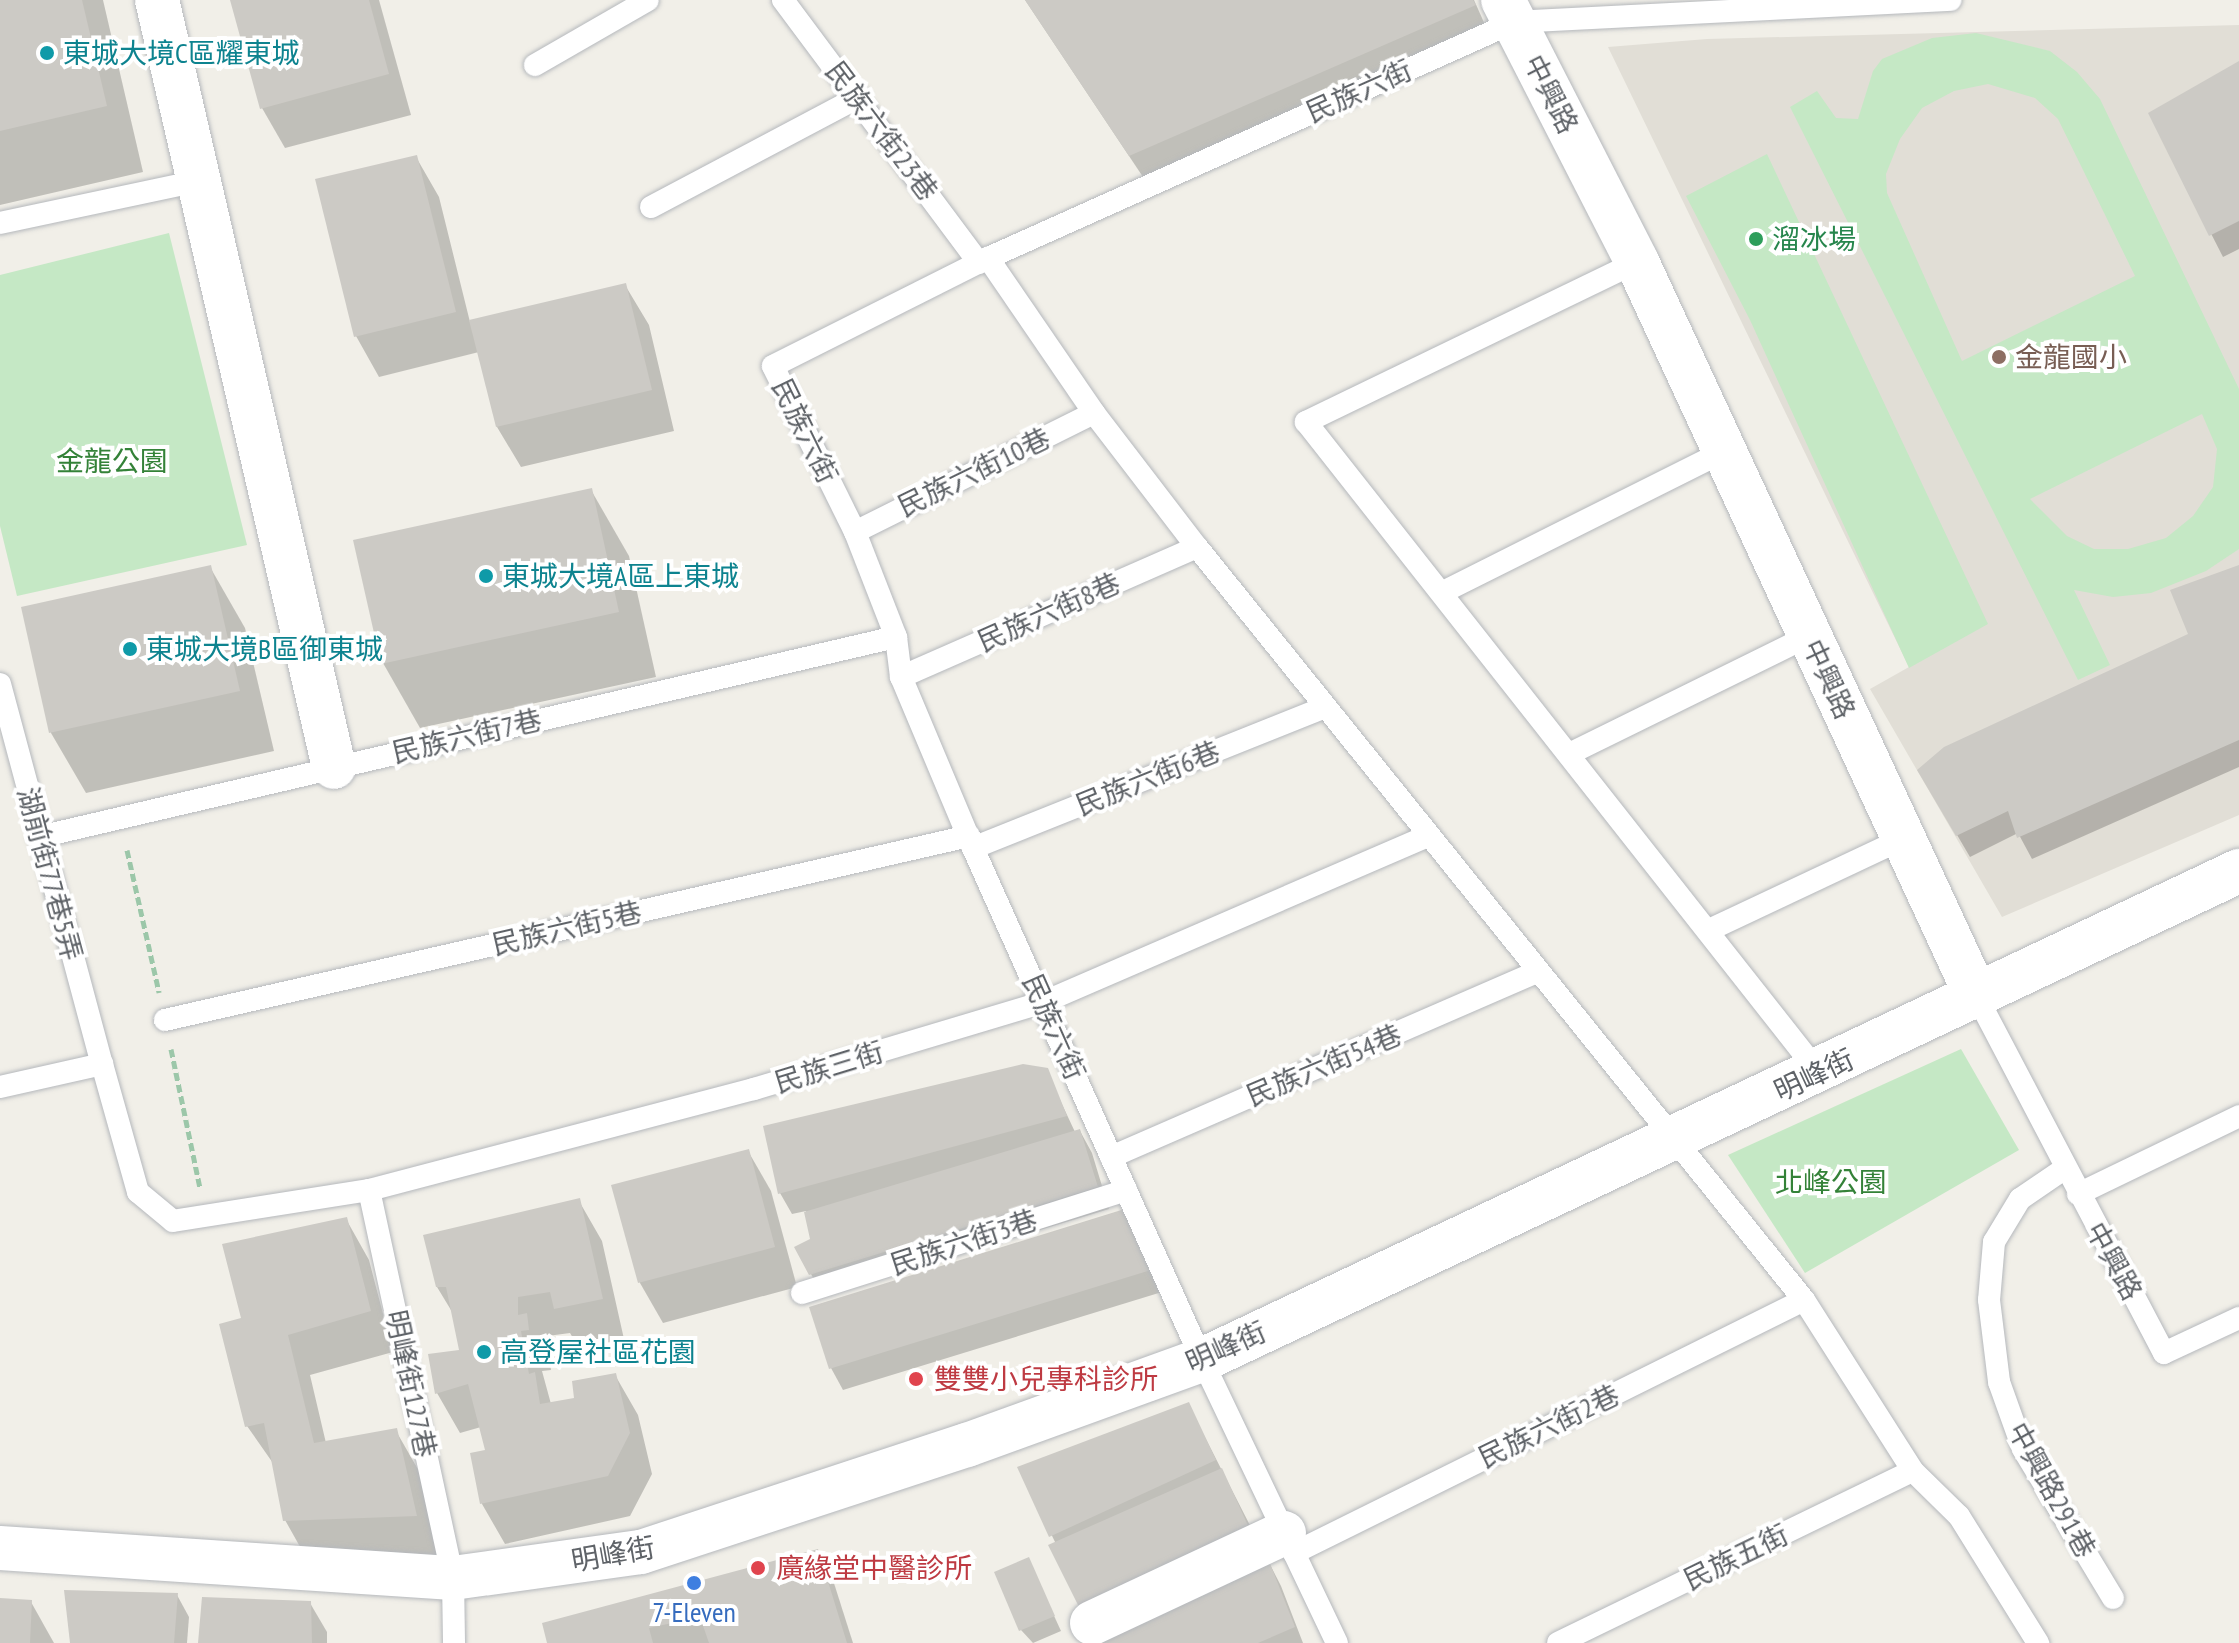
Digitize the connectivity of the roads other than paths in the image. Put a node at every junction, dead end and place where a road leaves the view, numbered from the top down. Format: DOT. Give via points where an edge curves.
graph roads {
  1 [pos="157,0"];
  2 [pos="648,0"];
  3 [pos="783,0"];
  4 [pos="1950,0"];
  5 [pos="1508,11"];
  6 [pos="535,65"];
  7 [pos="859,97"];
  8 [pos="197,181"];
  9 [pos="651,207"];
  10 [pos="0,223"];
  11 [pos="984,260"];
  12 [pos="1637,262"];
  13 [pos="1094,413"];
  14 [pos="1723,452"];
  15 [pos="855,532"];
  16 [pos="1197,547"];
  17 [pos="1443,592"];
  18 [pos="1809,636"];
  19 [pos="896,637"];
  20 [pos="901,677"];
  21 [pos="0,684"];
  22 [pos="1323,708"];
  23 [pos="1569,754"];
  24 [pos="334,767"];
  25 [pos="39,837"];
  26 [pos="1426,837"];
  27 [pos="1902,839"];
  28 [pos="971,842"];
  29 [pos="2239,871"];
  30 [pos="1709,930"];
  31 [pos="1537,972"];
  32 [pos="1977,997"];
  33 [pos="1044,1002"];
  34 [pos="165,1020"];
  35 [pos="102,1064"];
  36 [pos="1819,1073"];
  37 [pos="0,1087"];
  38 [pos="2239,1116"];
  39 [pos="1679,1140"];
  40 [pos="1111,1157"];
  41 [pos="2064,1169"];
  42 [pos="369,1190"];
  43 [pos="1126,1190"];
  44 [pos="2078,1194"];
  45 [pos="207,1217"];
  46 [pos="802,1293"];
  47 [pos="1804,1300"];
  48 [pos="2239,1318"];
  49 [pos="1202,1360"];
  50 [pos="1913,1471"];
  51 [pos="1289,1543"];
  52 [pos="0,1548"];
  53 [pos="453,1578"];
  54 [pos="2113,1598"];
  55 [pos="1092,1623"];
  56 [pos="454,1643"];
  57 [pos="1337,1643"];
  58 [pos="1558,1643"];
  59 [pos="2038,1643"];
  1 -- 8 [label="street"];
  2 -- 6 [label="lane"];
  3 -- 7 [label="lane, 民族六街23巷"];
  4 -- 5 [label="lane, 民族六街"];
  5 -- 11 [label="lane, 民族六街"];
  5 -- 12 [label="street, 中興路"];
  7 -- 9 [label="lane"];
  7 -- 11 [label="lane, 民族六街23巷"];
  8 -- 10 [label="lane"];
  8 -- 24 [label="street"];
  11 -- 13 [label="lane, 民族六街23巷"];
  11 -- 15 [label="lane, 民族六街" via="773,366"];
  12 -- 14 [label="street, 中興路"];
  12 -- 17 [label="lane" via="1306,422"];
  13 -- 15 [label="lane, 民族六街10巷"];
  13 -- 16 [label="lane, 民族六街23巷"];
  14 -- 17 [label="lane"];
  14 -- 18 [label="street, 中興路"];
  15 -- 19 [label="lane, 民族六街"];
  16 -- 20 [label="lane, 民族六街8巷"];
  16 -- 22 [label="lane, 民族六街23巷"];
  17 -- 23 [label="lane"];
  18 -- 23 [label="lane"];
  18 -- 27 [label="street, 中興路"];
  19 -- 20 [label="lane, 民族六街"];
  19 -- 24 [label="lane, 民族六街7巷"];
  20 -- 28 [label="lane, 民族六街"];
  21 -- 25 [label="lane, 湖前街77巷5弄"];
  22 -- 26 [label="lane, 民族六街23巷"];
  22 -- 28 [label="lane, 民族六街6巷"];
  23 -- 30 [label="lane"];
  24 -- 25 [label="lane, 民族六街7巷"];
  25 -- 35 [label="lane, 湖前街77巷5弄"];
  26 -- 31 [label="lane, 民族六街23巷"];
  26 -- 33 [label="lane, 民族三街"];
  27 -- 30 [label="lane"];
  27 -- 32 [label="street, 中興路"];
  28 -- 33 [label="lane, 民族六街"];
  28 -- 34 [label="lane, 民族六街5巷"];
  29 -- 32 [label="street, 明峰街"];
  30 -- 36 [label="lane"];
  31 -- 39 [label="lane, 民族六街23巷"];
  31 -- 40 [label="lane, 民族六街54巷"];
  32 -- 36 [label="street, 明峰街"];
  32 -- 41 [label="lane, 中興路"];
  33 -- 40 [label="lane, 民族六街"];
  33 -- 42 [label="lane, 民族三街" via="754,1089"];
  35 -- 37 [label="lane"];
  35 -- 45 [label="lane, 湖前街77巷5弄" via="138,1192 173,1221"];
  36 -- 39 [label="street, 明峰街"];
  38 -- 44 [label="lane"];
  39 -- 47 [label="lane, 民族六街23巷"];
  39 -- 49 [label="street, 明峰街"];
  40 -- 43 [label="lane, 民族六街"];
  41 -- 44 [label="lane, 中興路"];
  41 -- 54 [label="lane, 中興路291巷" via="2020,1199 1994,1242 1989,1300 1999,1382 2023,1449"];
  42 -- 45 [label="lane, 民族三街"];
  42 -- 53 [label="lane, 明峰街127巷"];
  43 -- 46 [label="lane, 民族六街3巷"];
  43 -- 49 [label="lane, 民族六街"];
  44 -- 48 [label="lane, 中興路" via="2164,1353"];
  47 -- 50 [label="lane, 民族六街23巷"];
  47 -- 51 [label="lane, 民族六街2巷"];
  49 -- 51 [label="lane, 民族六街"];
  49 -- 53 [label="street, 明峰街" via="967,1445 641,1552"];
  50 -- 58 [label="lane, 民族五街"];
  50 -- 59 [label="lane, 民族六街23巷" via="1959,1516"];
  51 -- 55 [label="street"];
  51 -- 57 [label="lane, 民族六街"];
  52 -- 53 [label="street, 明峰街"];
  53 -- 56 [label="lane"];
}
